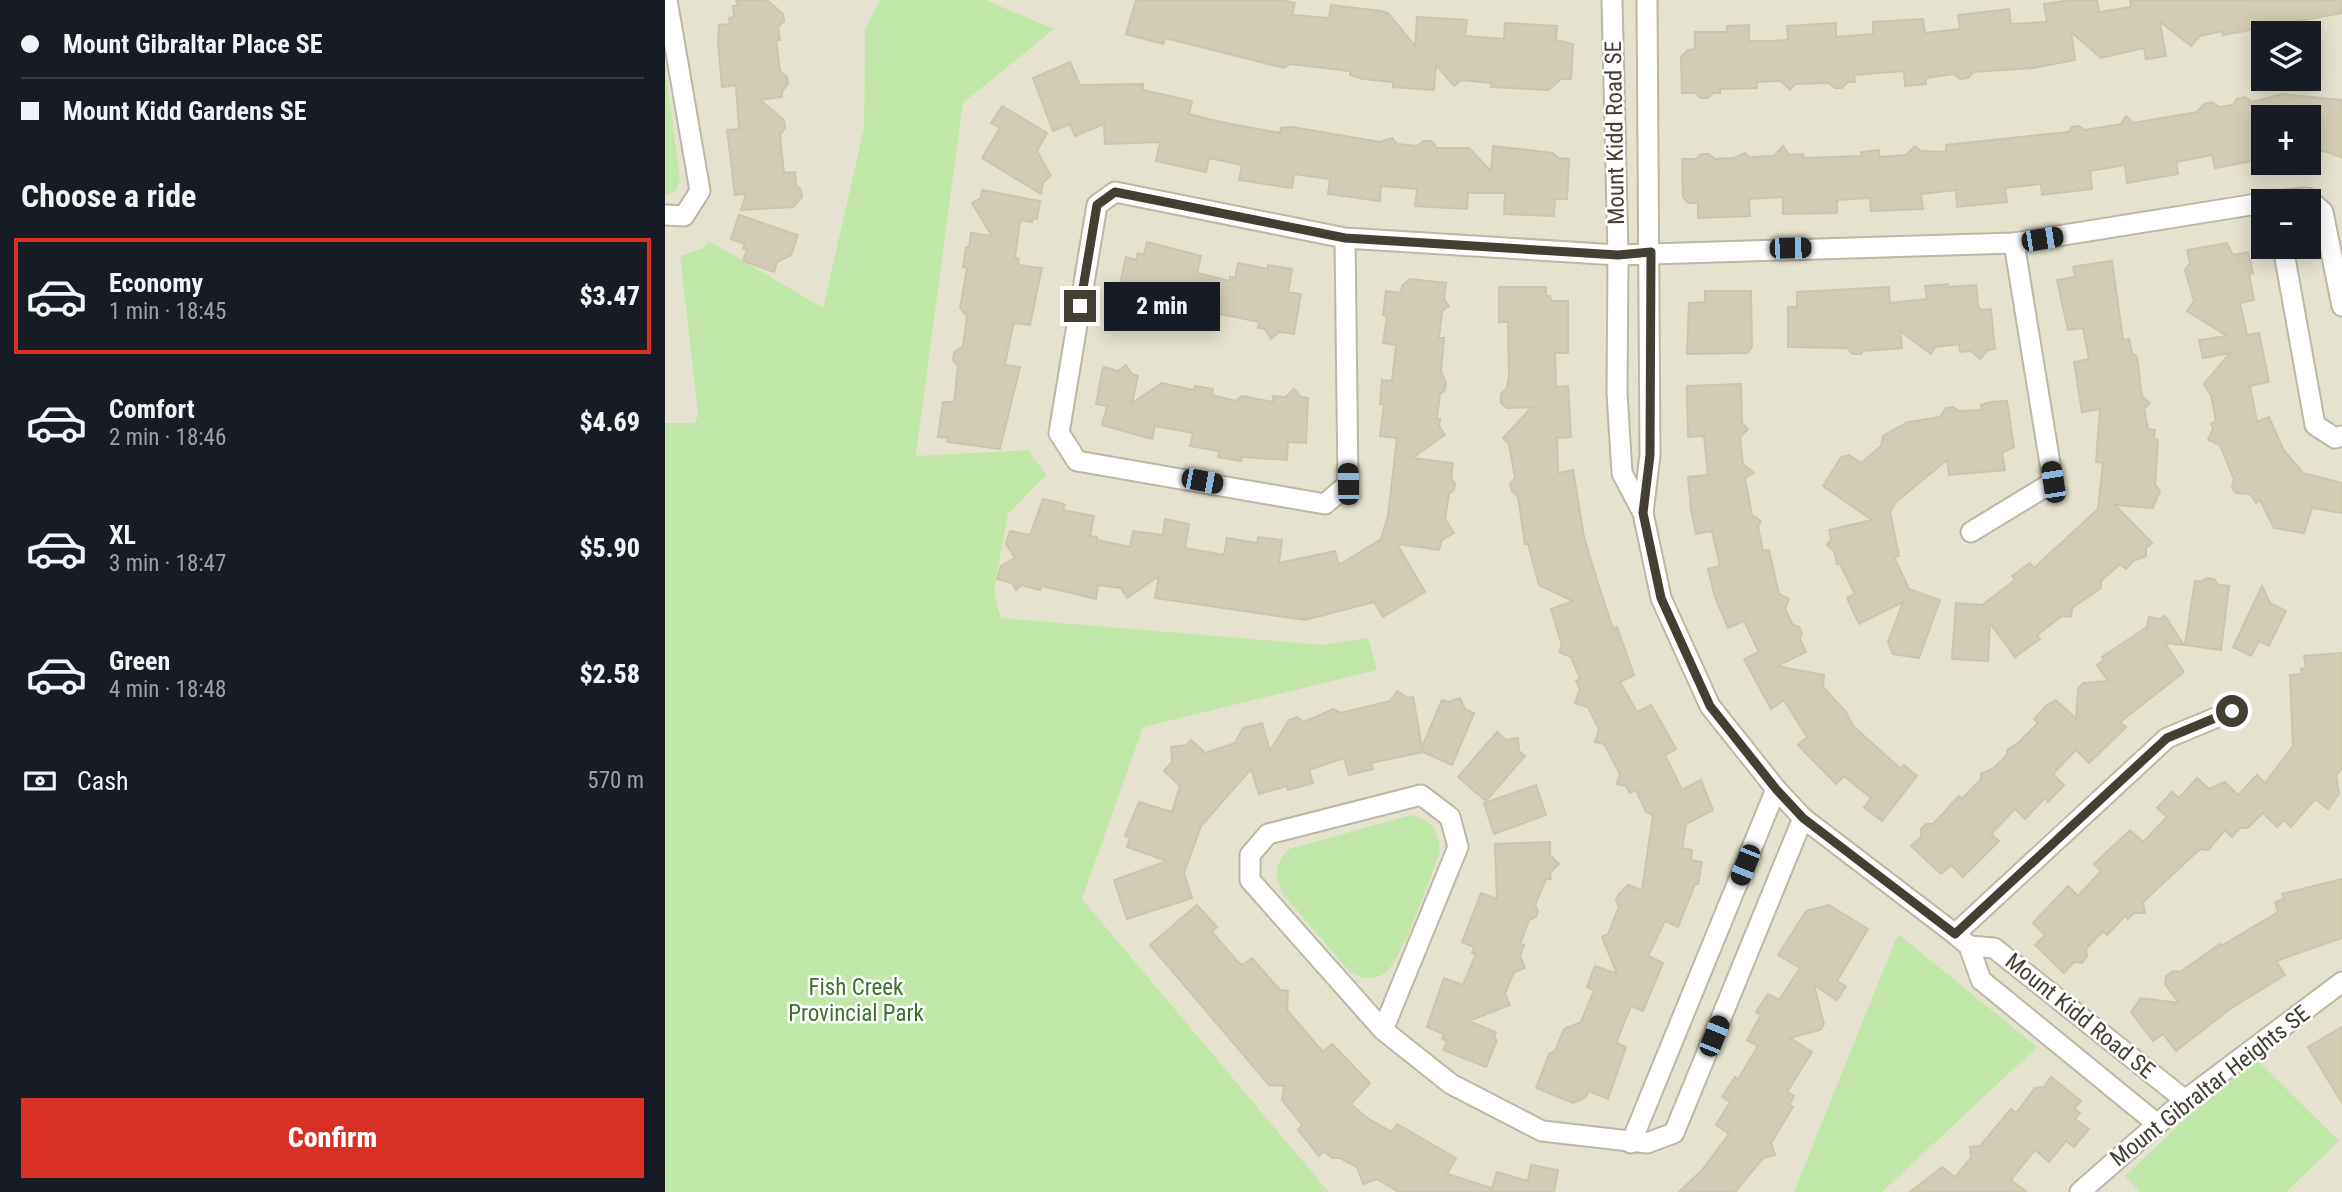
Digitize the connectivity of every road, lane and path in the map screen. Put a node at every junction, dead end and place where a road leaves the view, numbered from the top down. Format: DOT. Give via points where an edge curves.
graph roads {
  1 [pos="667,0"];
  2 [pos="1612,0"];
  3 [pos="1647,0"];
  4 [pos="2251,205"];
  5 [pos="2321,210"];
  6 [pos="665,215"];
  7 [pos="1345,238"];
  8 [pos="2014,243"];
  9 [pos="1651,252"];
  10 [pos="1618,255"];
  11 [pos="2285,259"];
  12 [pos="2342,306"];
  13 [pos="2342,436"];
  14 [pos="1643,513"];
  15 [pos="1971,531"];
  16 [pos="2232,711"];
  17 [pos="1776,789"];
  18 [pos="1803,818"];
  19 [pos="1962,940"];
  20 [pos="2342,982"];
  21 [pos="1383,1030"];
  22 [pos="2185,1100"];
  23 [pos="2156,1123"];
  24 [pos="1631,1143"];
  25 [pos="2080,1192"];
  1 -- 6 [label="street" via="700,191 684,216"];
  2 -- 10 [label="street, Mount Kidd Road SE"];
  3 -- 9 [label="street, Mount Kidd Road SE"];
  4 -- 8 [label="street"];
  5 -- 12 [label="street"];
  7 -- 7 [label="street" via="1115,192 1097,205 1059,433 1077,461 1325,504 1348,484"];
  7 -- 10 [label="street"];
  8 -- 9 [label="street"];
  8 -- 15 [label="street" via="2053,482"];
  9 -- 10 [label="street"];
  9 -- 14 [label="street, Mount Kidd Road SE" via="1650,455"];
  10 -- 14 [label="street, Mount Kidd Road SE" via="1617,393 1622,472"];
  11 -- 13 [label="street" via="2315,425 2335,438"];
  14 -- 17 [label="street, Mount Kidd Road SE" via="1661,598 1710,706"];
  16 -- 19 [label="street" via="2167,738"];
  17 -- 18 [label="street, Mount Kidd Road SE"];
  17 -- 24 [label="street"];
  18 -- 19 [label="street, Mount Kidd Road SE"];
  18 -- 24 [label="street" via="1674,1133 1647,1143"];
  19 -- 22 [label="street, Mount Kidd Road SE" via="1994,948"];
  19 -- 23 [label="street, Mount Kidd Road SE" via="1981,981"];
  20 -- 22 [label="street, Mount Gibraltar Heights SE"];
  21 -- 21 [label="street" via="1458,848 1450,817 1420,795 1268,834 1250,855 1250,880"];
  21 -- 24 [label="street" via="1451,1084 1542,1131"];
  22 -- 23 [label="street, Mount Gibraltar Heights SE"];
  23 -- 25 [label="street, Mount Gibraltar Heights SE"];
}
